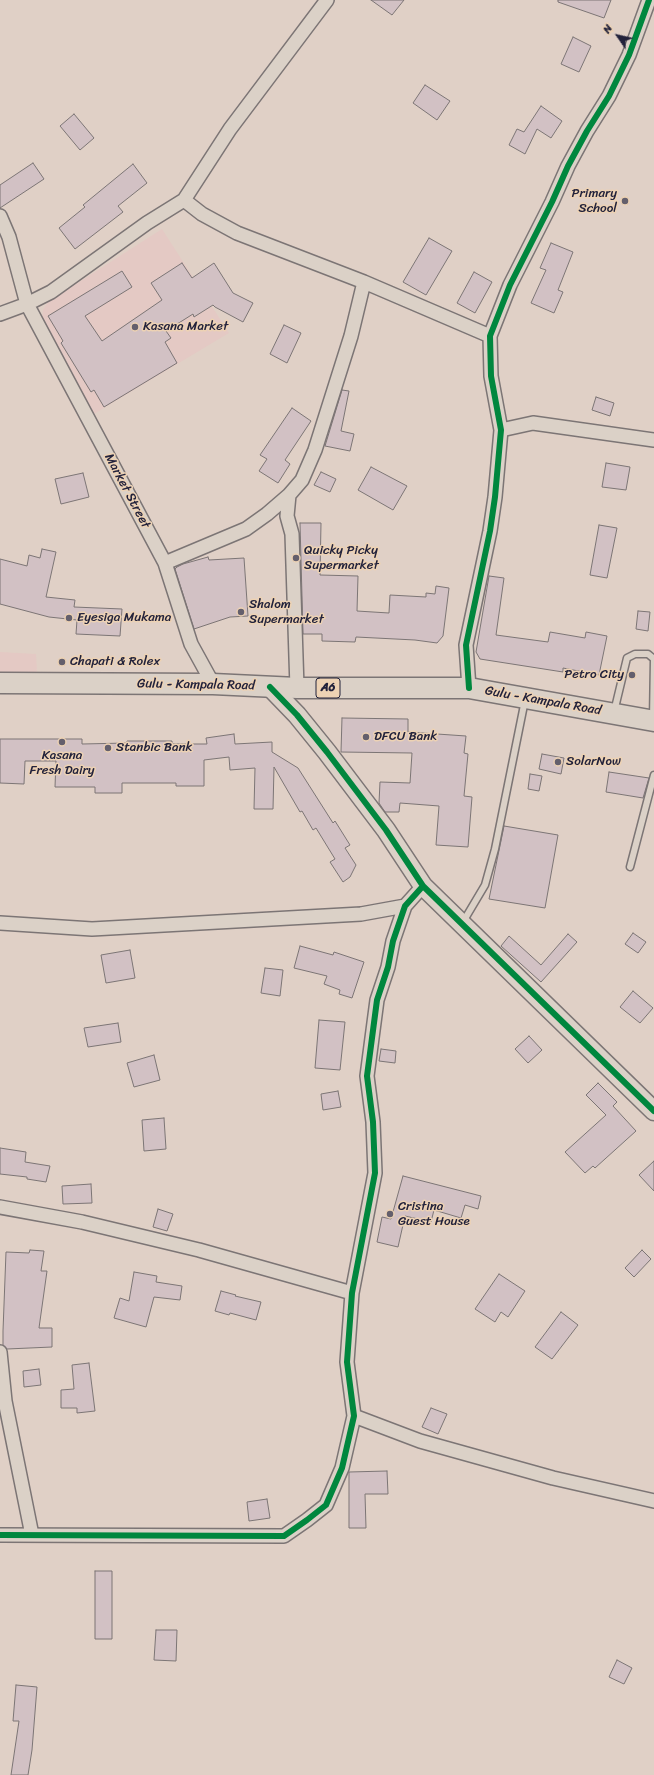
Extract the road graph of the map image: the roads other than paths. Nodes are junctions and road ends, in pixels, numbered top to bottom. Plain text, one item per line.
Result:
1 (327, 0) edge
2 (651, 2) edge
3 (184, 200) junction
4 (0, 216) edge
5 (364, 282) junction
6 (27, 304) junction
7 (0, 314) edge
8 (490, 336) junction
9 (501, 430) junction
10 (654, 440) edge
11 (289, 496) junction
12 (165, 564) junction
13 (0, 683) edge
14 (212, 684) junction
15 (270, 687) junction
16 (297, 688) junction
17 (469, 688) junction
18 (525, 698) junction
19 (613, 714) junction
20 (654, 721) edge
21 (654, 775) edge
22 (630, 867) dead end
23 (423, 886) junction
24 (405, 906) junction
25 (0, 923) edge
26 (462, 924) junction
27 (654, 1112) edge
28 (0, 1207) edge
29 (352, 1293) junction
30 (0, 1352) edge
31 (354, 1416) junction
32 (654, 1501) edge
33 (0, 1535) edge
34 (32, 1535) junction

1 - 3 street
2 - 8 street
3 - 5 street
3 - 6 street
4 - 6 street, Market Street
5 - 8 street
5 - 11 street
6 - 7 street
6 - 12 street, Market Street
8 - 9 street
9 - 10 street
9 - 17 street
11 - 12 street
11 - 16 street
12 - 14 street, Market Street
13 - 14 main road, Gulu - Kampala Road / A6
14 - 15 main road, Gulu - Kampala Road / A6
15 - 16 main road, Gulu - Kampala Road / A6
15 - 23 street
16 - 17 main road, Gulu - Kampala Road / A6
17 - 18 main road, Gulu - Kampala Road / A6
18 - 19 main road, Gulu - Kampala Road / A6
18 - 26 lane
19 - 20 main road, Gulu - Kampala Road / A6
19 - 20 lane
21 - 22 lane
23 - 24 street
23 - 26 street
24 - 25 street
24 - 29 street
26 - 27 street
28 - 29 street
29 - 31 street
30 - 34 street
31 - 32 street
31 - 34 street
33 - 34 street

